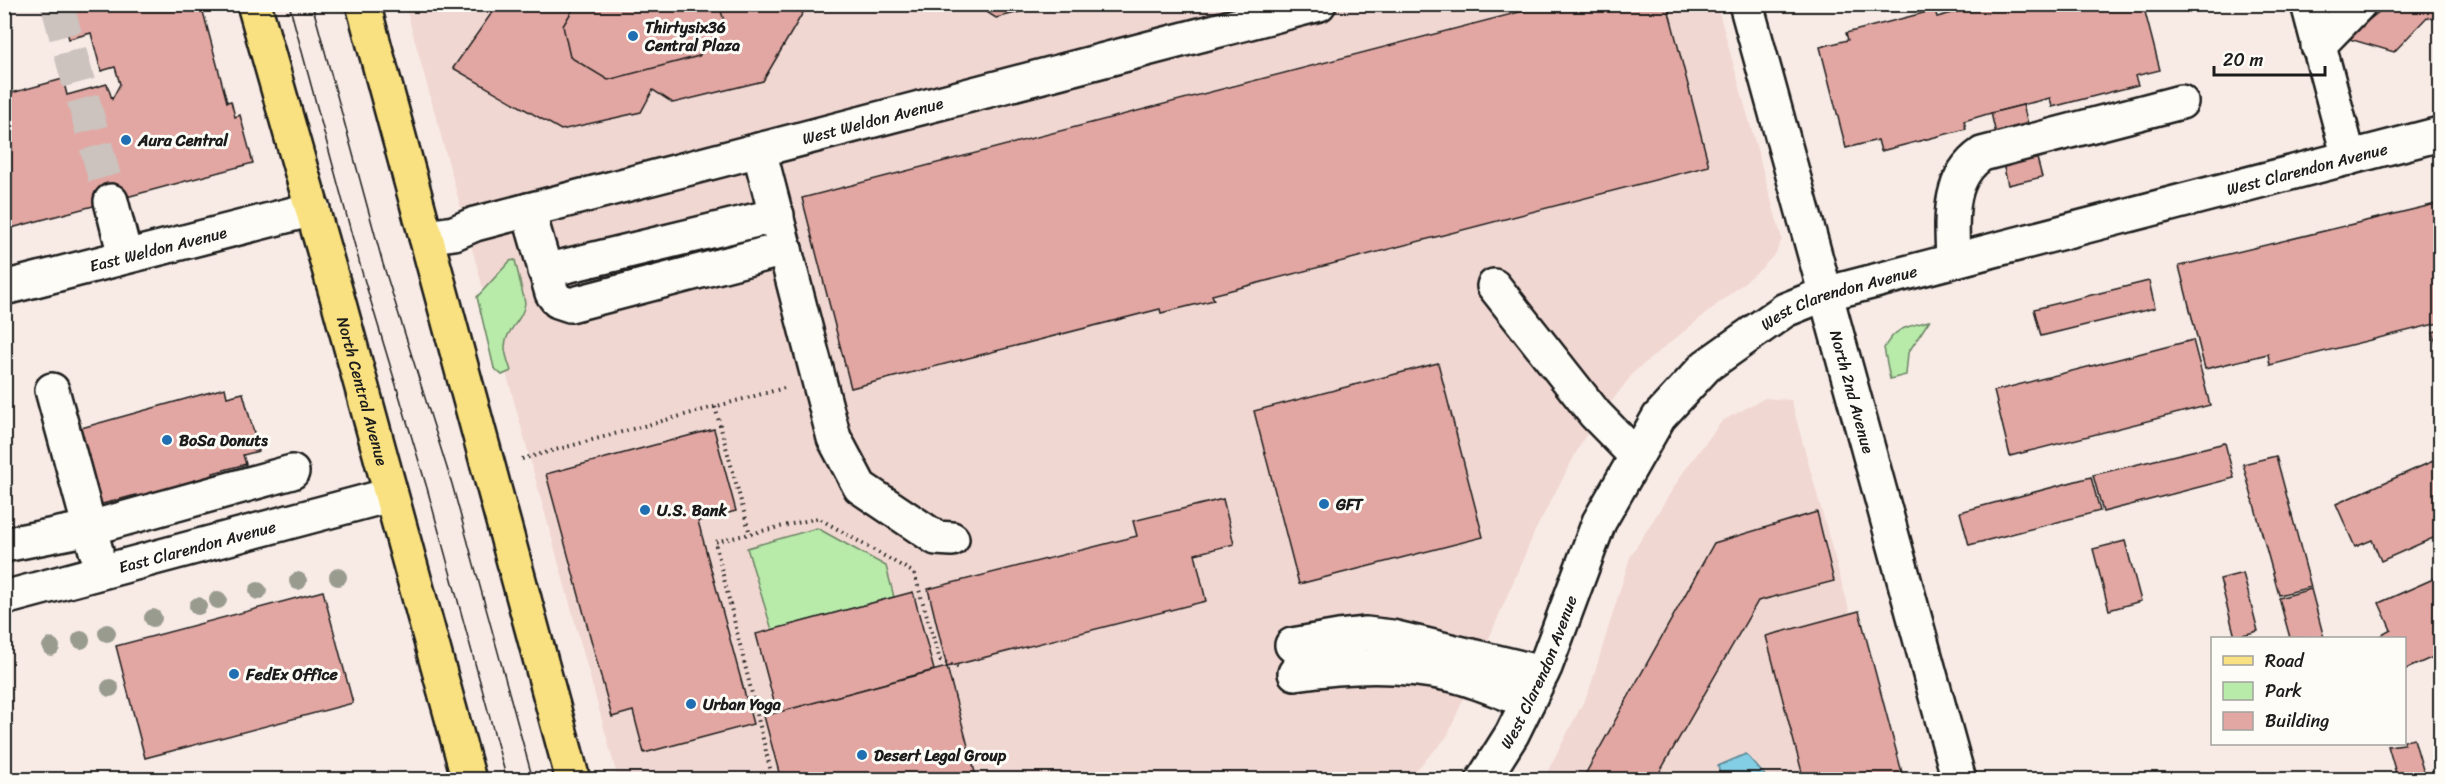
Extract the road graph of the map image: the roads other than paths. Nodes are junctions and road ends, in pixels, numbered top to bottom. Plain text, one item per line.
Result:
1 (254, 4) edge
2 (363, 4) edge
3 (1319, 4) edge
4 (1746, 4) edge
5 (2359, 4) edge
6 (2313, 22) edge
7 (2181, 102) dead end
8 (2440, 134) edge
9 (759, 150) junction
10 (2349, 158) junction
11 (111, 201) tunnel mouth
12 (313, 209) junction
13 (528, 210) junction
14 (781, 232) junction
15 (426, 237) junction
16 (125, 256) junction
17 (1953, 261) junction
18 (1494, 286) dead end
19 (4, 288) edge
20 (1825, 294) junction
21 (52, 390) dead end
22 (1636, 456) junction
23 (292, 472) dead end
24 (390, 495) junction
25 (90, 528) junction
26 (952, 539) dead end
27 (4, 545) edge
28 (102, 572) junction
29 (4, 598) edge
30 (1294, 659) dead end
31 (1535, 687) junction
32 (469, 780) edge
33 (573, 780) edge
34 (1483, 780) edge
35 (1959, 780) edge

1 - 12 main road, North Central Avenue
2 - 15 main road
3 - 9 street, West Weldon Avenue
4 - 20 street, North 2nd Avenue
5 - 6 street
6 - 10 street
7 - 17 street
8 - 10 street, West Clarendon Avenue
9 - 13 street, West Weldon Avenue
9 - 14 street
10 - 17 street, West Clarendon Avenue
11 - 16 street
12 - 16 street, East Weldon Avenue
12 - 24 main road, North Central Avenue
13 - 14 street
13 - 15 street, West Weldon Avenue
14 - 26 street
15 - 33 main road
16 - 19 street, East Weldon Avenue
17 - 20 street, West Clarendon Avenue
18 - 22 street
20 - 22 street, West Clarendon Avenue
20 - 35 street, North 2nd Avenue
21 - 25 street
22 - 31 street, West Clarendon Avenue
23 - 25 street
24 - 28 street, East Clarendon Avenue
24 - 32 main road, North Central Avenue
25 - 27 street
25 - 28 street
28 - 29 street, East Clarendon Avenue
30 - 31 street
31 - 34 street, West Clarendon Avenue

